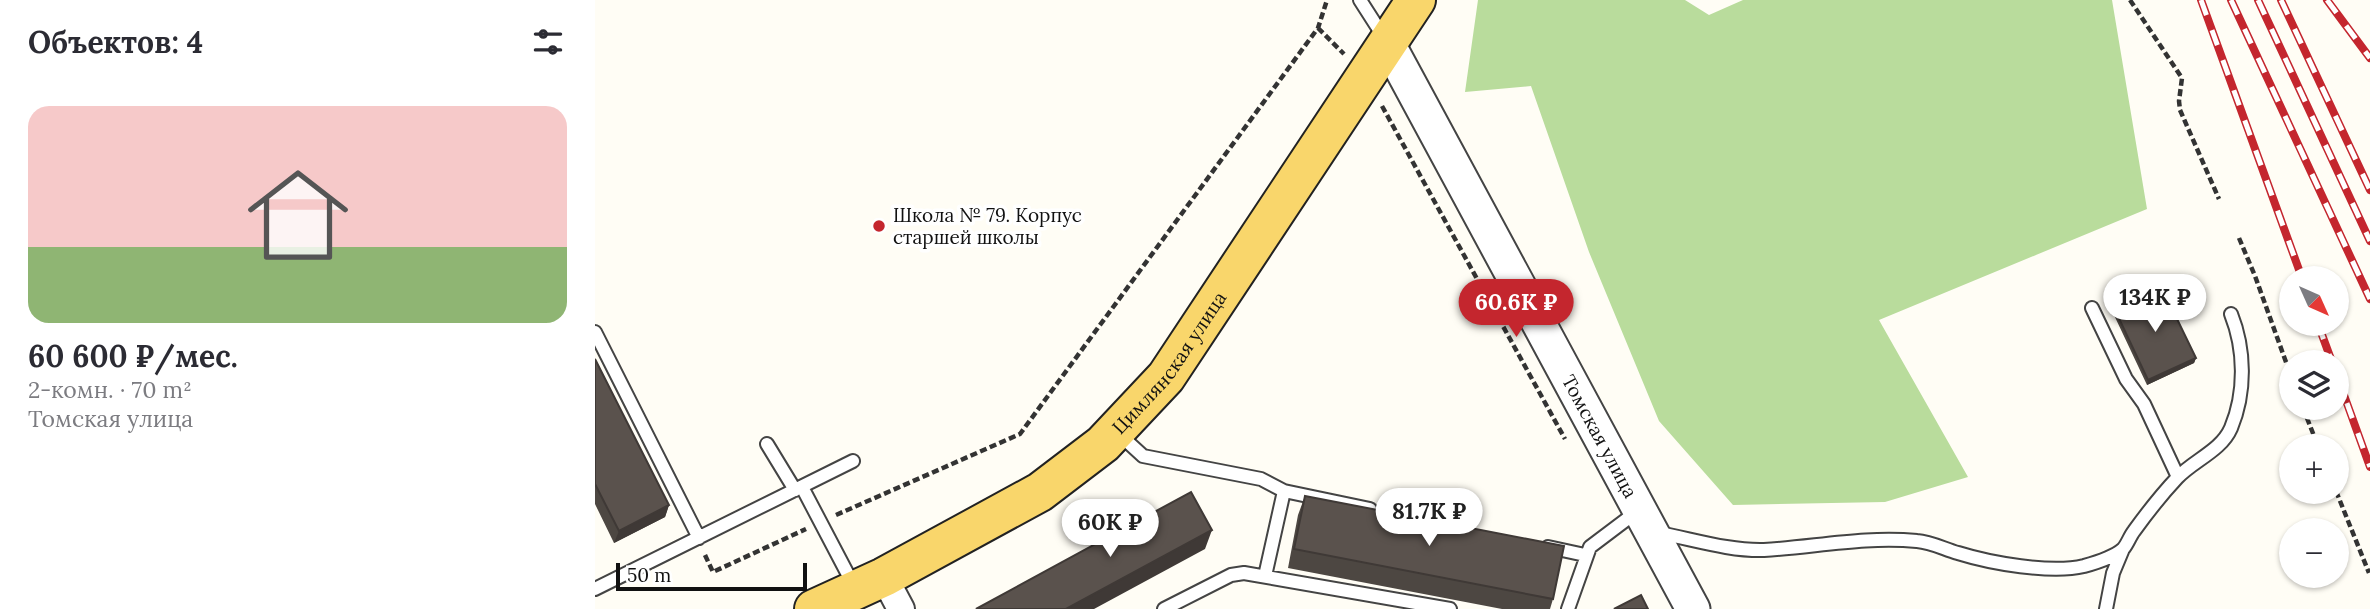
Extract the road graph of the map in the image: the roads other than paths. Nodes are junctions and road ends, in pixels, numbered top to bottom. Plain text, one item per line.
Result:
1 (1360, 0) edge
2 (1416, 0) edge
3 (1387, 42) junction
4 (2092, 308) dead end
5 (2231, 314) dead end
6 (595, 332) edge
7 (1115, 431) junction
8 (767, 444) dead end
9 (853, 461) dead end
10 (2178, 477) junction
11 (798, 488) junction
12 (1284, 491) junction
13 (1388, 513) edge
14 (1646, 521) junction
15 (699, 538) junction
16 (1533, 544) edge
17 (2123, 549) junction
18 (1585, 555) junction
19 (1265, 576) junction
20 (595, 589) edge
21 (880, 592) edge
22 (814, 609) edge
23 (1164, 609) edge
24 (1450, 609) edge
25 (1568, 609) edge
26 (1693, 609) edge
27 (2106, 609) edge

1 - 3 lane
2 - 3 main road, Цимлянская улица
3 - 7 main road, Цимлянская улица
3 - 14 street, Томская улица
4 - 10 lane
5 - 10 lane
6 - 15 lane
7 - 12 lane
7 - 21 main road, Цимлянская улица
8 - 11 lane
9 - 11 lane
10 - 17 lane
11 - 15 lane
11 - 21 lane
12 - 13 lane
12 - 19 lane
14 - 17 lane
14 - 18 lane
14 - 26 street, Томская улица
15 - 20 lane
16 - 18 lane
17 - 27 lane
18 - 25 lane
19 - 23 lane
19 - 24 lane
21 - 22 main road, Цимлянская улица

